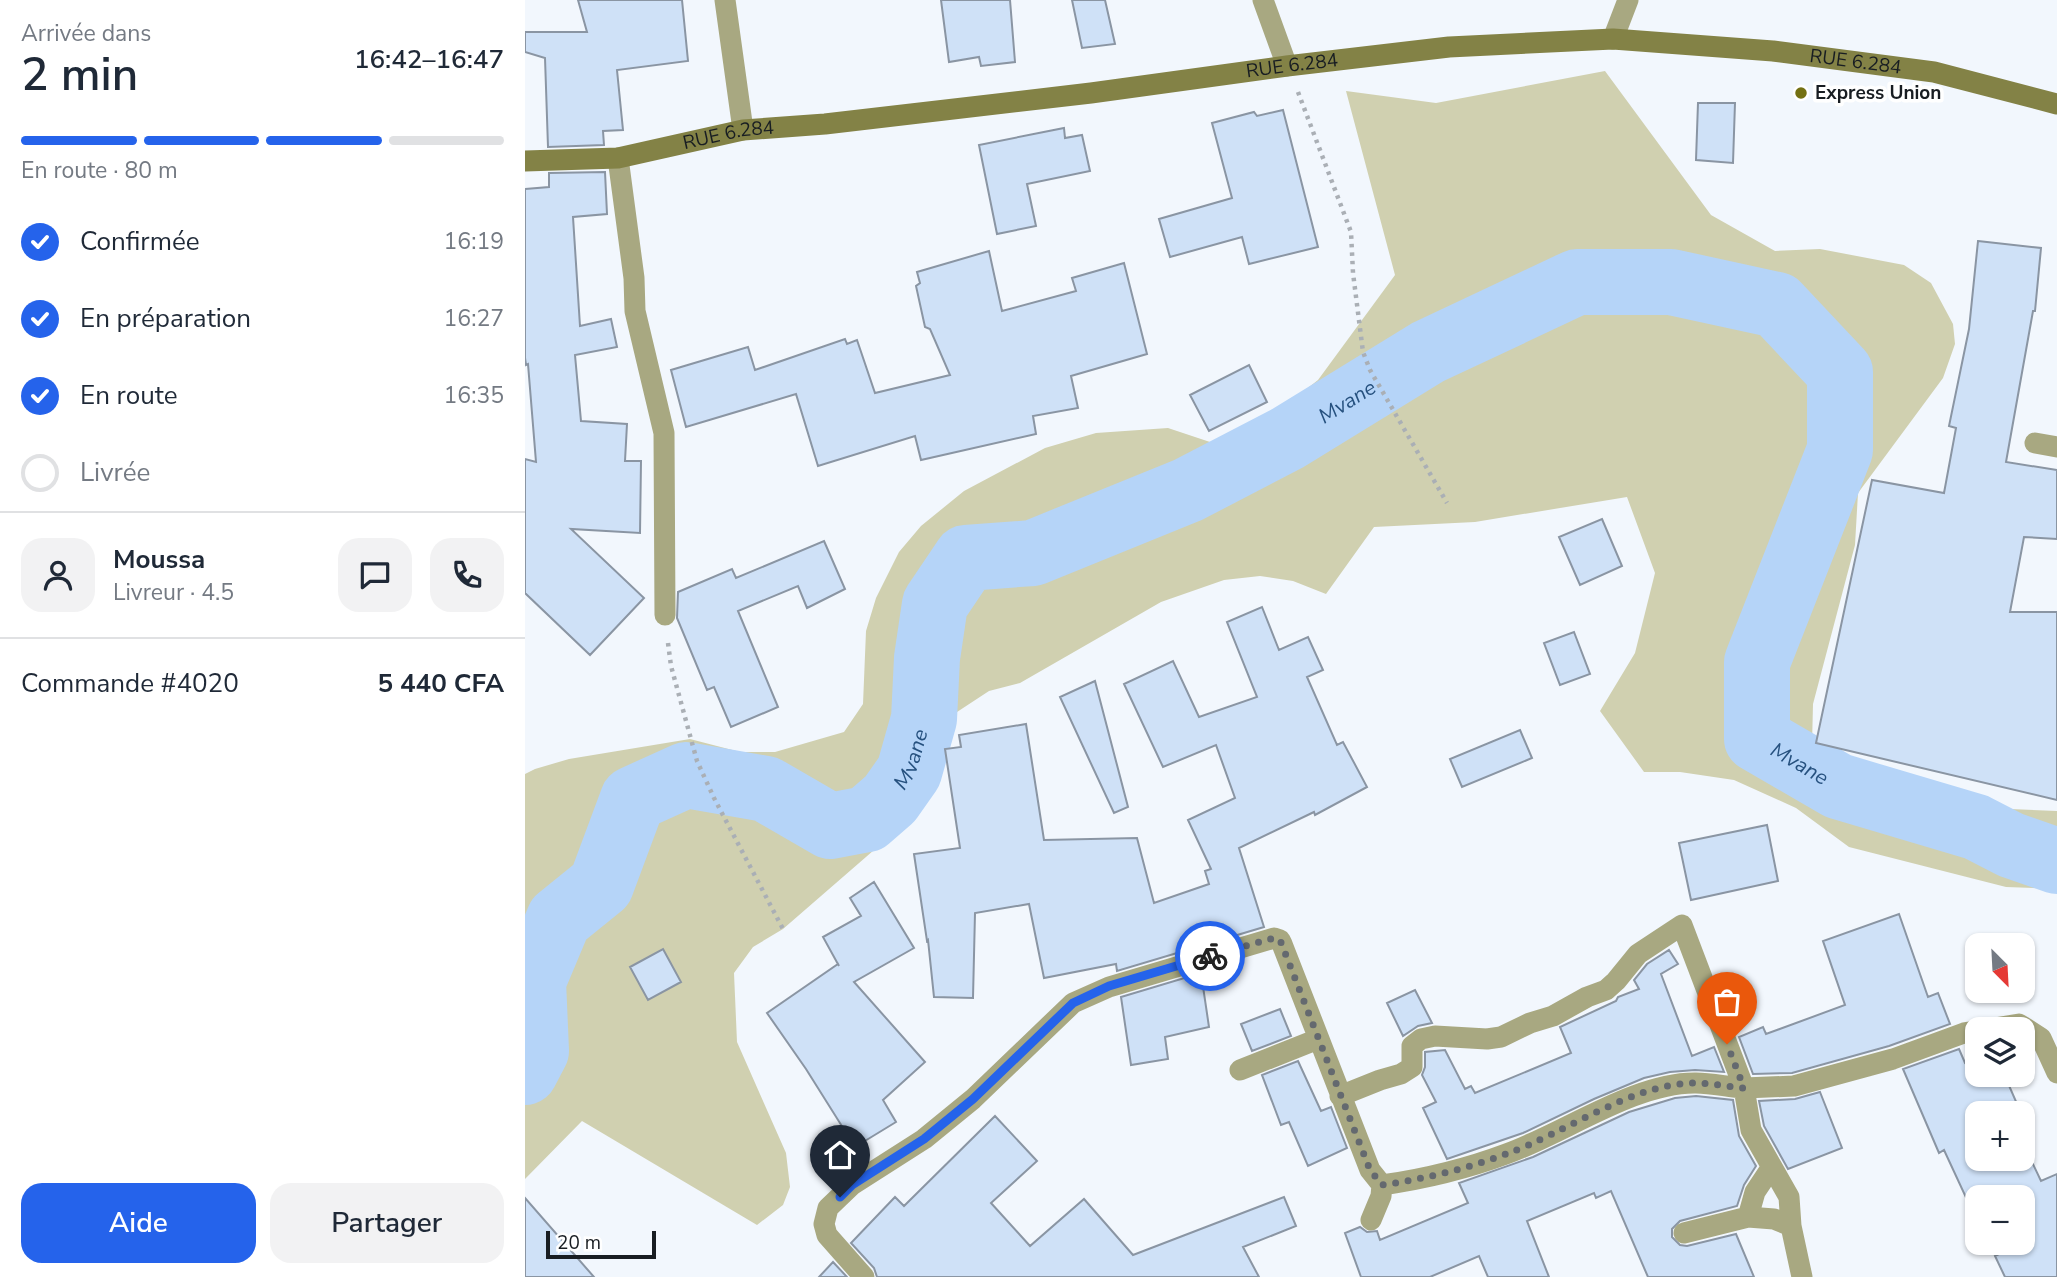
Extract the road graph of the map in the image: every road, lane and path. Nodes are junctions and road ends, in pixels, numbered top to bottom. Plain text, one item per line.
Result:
1 (725, 0) edge
2 (1263, 0) edge
3 (1628, 0) edge
4 (1613, 39) junction
5 (1287, 65) junction
6 (2057, 104) edge
7 (743, 130) junction
8 (618, 158) junction
9 (525, 160) edge
10 (2035, 443) dead end
11 (2057, 447) edge
12 (1447, 503) dead end
13 (665, 615) joint
14 (783, 929) dead end
15 (1965, 1033) edge
16 (2035, 1034) edge
17 (1318, 1039) junction
18 (1240, 1070) dead end
19 (2057, 1073) edge
20 (1744, 1088) junction
21 (1340, 1096) junction
22 (1771, 1168) junction
23 (1382, 1185) junction
24 (1748, 1217) junction
25 (1371, 1220) dead end
26 (1791, 1226) junction
27 (1684, 1233) dead end
28 (1797, 1274) edge
29 (864, 1277) edge

1 - 7 street
2 - 5 street
3 - 4 street
4 - 5 street, RUE 6.284
4 - 6 street, RUE 6.284
5 - 7 street, RUE 6.284
5 - 12 path
7 - 8 street, RUE 6.284
8 - 9 street, RUE 6.284
8 - 13 street
10 - 11 street
13 - 14 path
15 - 20 street
16 - 19 street
17 - 18 street
17 - 21 street
17 - 29 street
20 - 21 street
20 - 22 street
20 - 23 street
21 - 23 street
22 - 24 street
22 - 26 street
23 - 25 street
24 - 26 street
24 - 27 street
26 - 28 street

